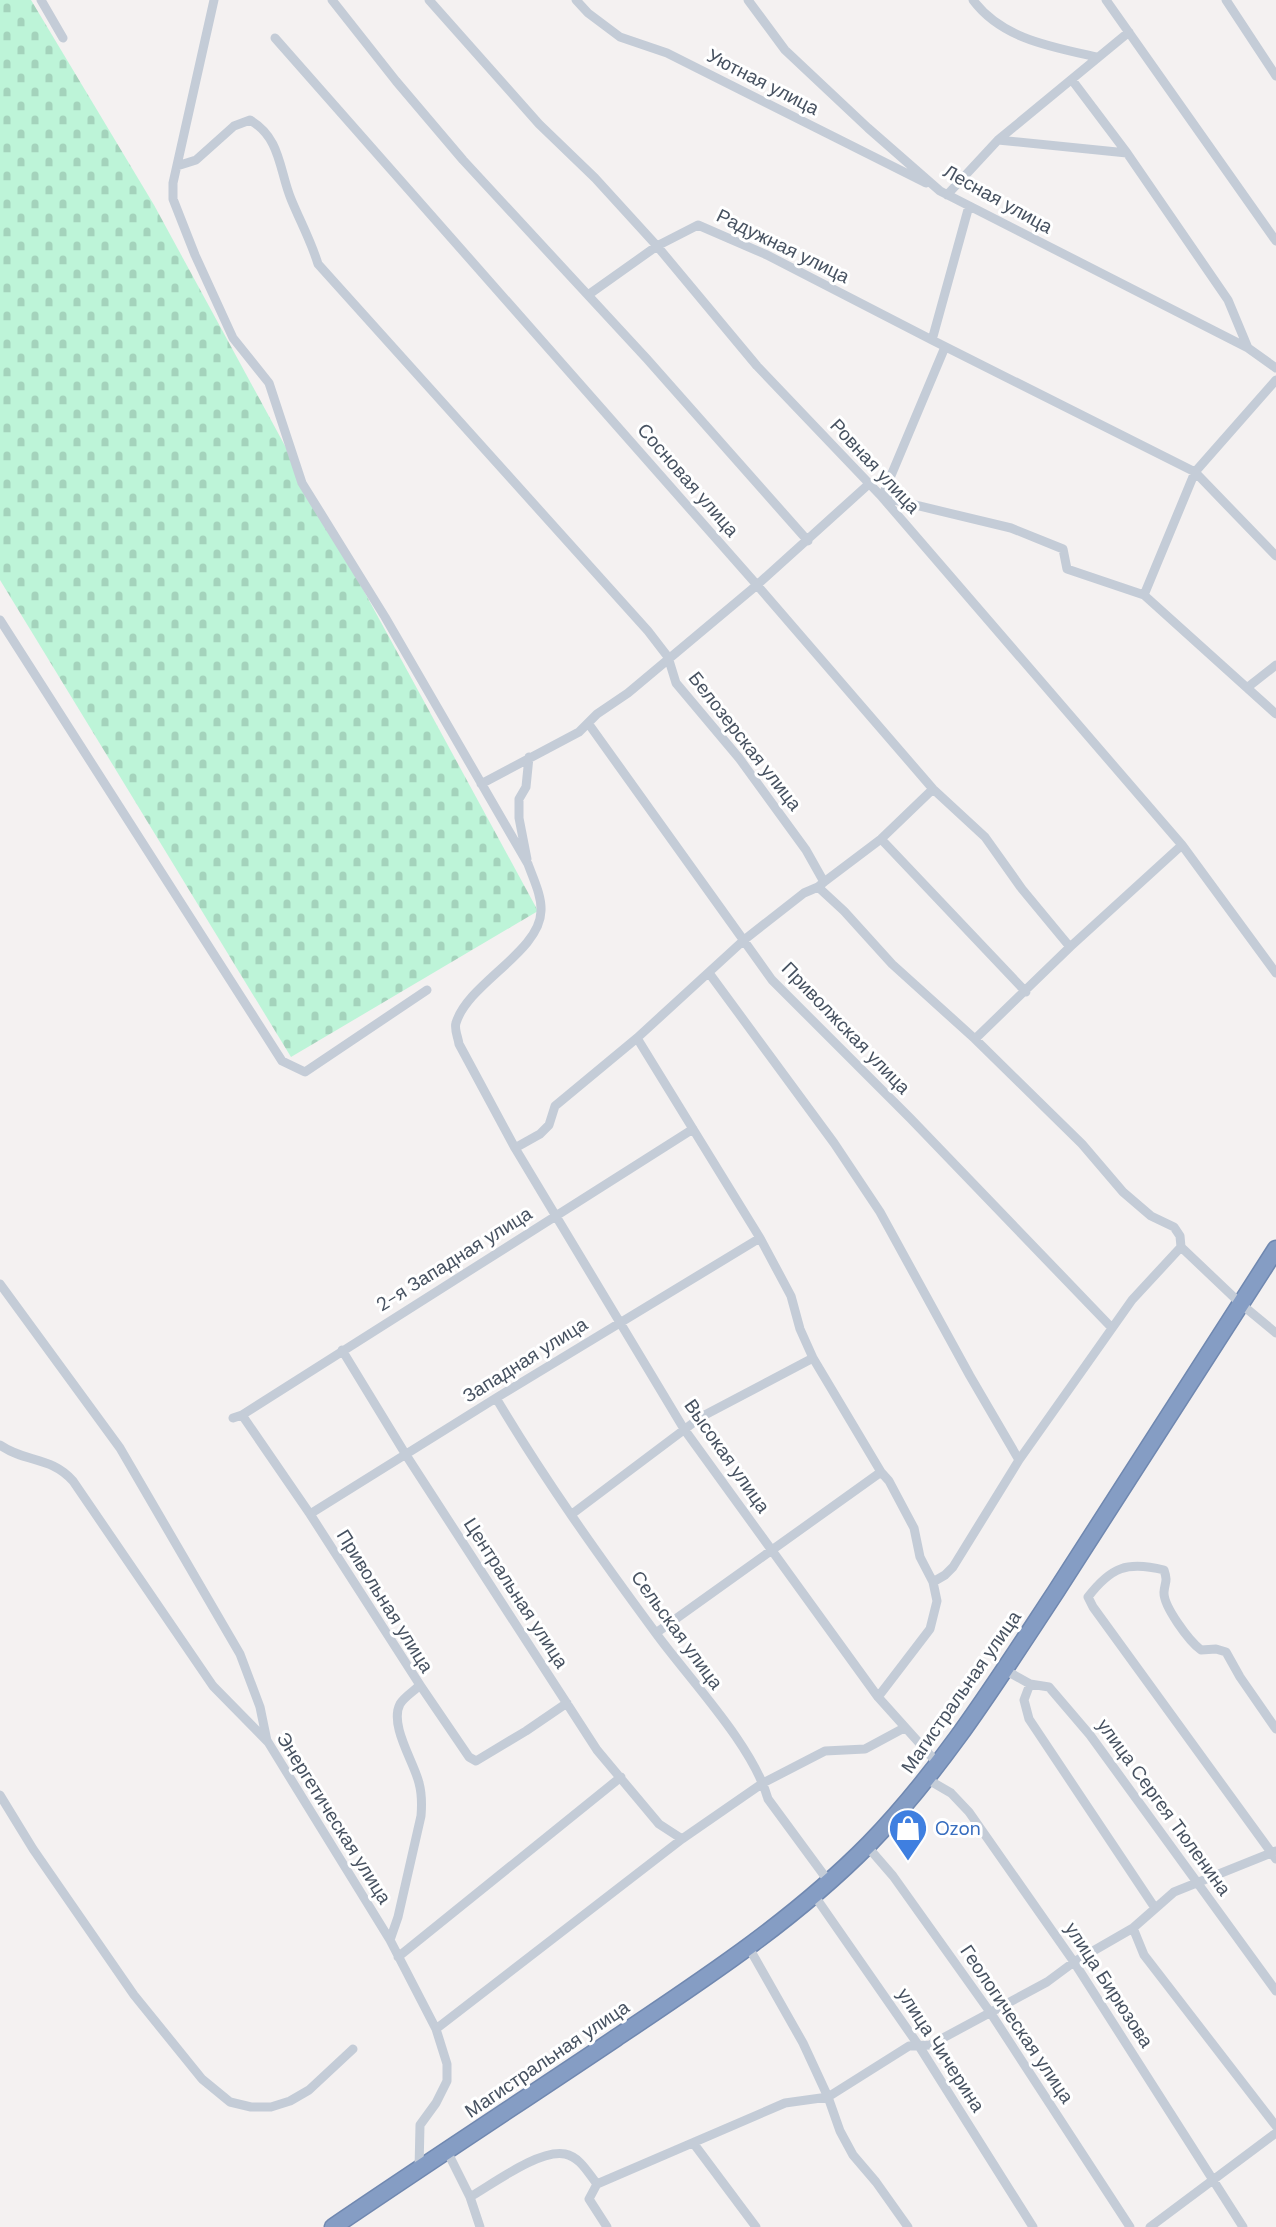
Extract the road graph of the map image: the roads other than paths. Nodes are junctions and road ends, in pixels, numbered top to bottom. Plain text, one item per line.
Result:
1 (41, 0) edge
2 (214, 0) edge
3 (332, 0) edge
4 (429, 0) edge
5 (576, 0) edge
6 (748, 0) edge
7 (973, 0) edge
8 (1106, 0) edge
9 (1226, 0) edge
10 (1129, 32) junction
11 (63, 37) dead end
12 (275, 38) dead end
13 (1097, 57) junction
14 (1276, 76) edge
15 (1072, 80) junction
16 (998, 140) junction
17 (1127, 153) junction
18 (177, 166) junction
19 (943, 193) junction
20 (969, 206) junction
21 (1276, 241) edge
22 (657, 246) junction
23 (587, 295) junction
24 (932, 340) junction
25 (945, 347) junction
26 (1248, 348) junction
27 (1276, 369) edge
28 (1276, 380) edge
29 (1195, 472) junction
30 (870, 484) junction
31 (883, 497) junction
32 (808, 541) junction
33 (1276, 556) edge
34 (757, 585) junction
35 (1144, 595) junction
36 (0, 620) edge
37 (668, 657) junction
38 (1276, 665) edge
39 (1248, 687) junction
40 (1276, 714) edge
41 (588, 723) junction
42 (528, 757) junction
43 (481, 784) junction
44 (933, 789) junction
45 (881, 839) junction
46 (1182, 845) junction
47 (528, 864) junction
48 (821, 885) junction
49 (744, 940) junction
50 (1070, 947) junction
51 (709, 973) junction
52 (1276, 973) edge
53 (427, 990) dead end
54 (1026, 992) junction
55 (637, 1038) junction
56 (975, 1039) junction
57 (692, 1129) junction
58 (515, 1148) junction
59 (555, 1216) junction
60 (760, 1238) junction
61 (1181, 1247) junction
62 (1276, 1249) edge
63 (0, 1284) edge
64 (1241, 1304) junction
65 (619, 1323) junction
66 (1112, 1328) junction
67 (1276, 1333) edge
68 (342, 1350) junction
69 (813, 1358) junction
70 (495, 1398) junction
71 (238, 1417) joint
72 (684, 1429) junction
73 (0, 1445) edge
74 (406, 1455) junction
75 (1019, 1460) junction
76 (881, 1472) junction
77 (310, 1514) junction
78 (572, 1514) junction
79 (771, 1548) junction
80 (933, 1581) junction
81 (656, 1633) junction
82 (1005, 1670) junction
83 (1030, 1684) junction
84 (420, 1685) junction
85 (878, 1697) junction
86 (566, 1703) junction
87 (904, 1728) junction
88 (1276, 1729) edge
89 (268, 1742) junction
90 (939, 1765) junction
91 (621, 1777) junction
92 (927, 1779) junction
93 (764, 1783) junction
94 (2, 1799) edge
95 (682, 1839) junction
96 (867, 1846) junction
97 (1275, 1854) edge
98 (830, 1882) junction
99 (1198, 1882) junction
100 (814, 1895) junction
101 (1155, 1908) junction
102 (1133, 1928) junction
103 (390, 1941) junction
104 (748, 1946) junction
105 (398, 1957) junction
106 (1074, 1962) junction
107 (1276, 1991) edge
108 (990, 2012) junction
109 (436, 2029) junction
110 (919, 2046) junction
111 (353, 2049) dead end
112 (828, 2096) junction
113 (1276, 2126) edge
114 (1276, 2133) edge
115 (694, 2144) junction
116 (447, 2151) junction
117 (419, 2169) junction
118 (1213, 2180) junction
119 (597, 2184) junction
120 (471, 2197) junction
121 (333, 2227) edge
122 (480, 2227) edge
123 (607, 2227) edge
124 (756, 2227) edge
125 (908, 2227) edge
126 (1033, 2227) edge
127 (1129, 2227) edge
128 (1150, 2227) edge
129 (1243, 2227) edge

1 - 11 street
2 - 18 street
3 - 23 street
4 - 22 street, Ровная улица
5 - 19 street, Уютная улица
6 - 19 street, Лесная улица
7 - 13 street
8 - 10 street
9 - 14 street
10 - 13 street
10 - 21 street
12 - 34 street, Сосновая улица
13 - 15 street
15 - 16 street
15 - 17 street
16 - 17 street
16 - 19 street
17 - 26 street
18 - 37 street, Белозерская улица
18 - 43 street
19 - 20 street, Лесная улица
20 - 24 street
20 - 26 street, Лесная улица
22 - 23 street, Радужная улица
22 - 24 street, Радужная улица
22 - 30 street, Ровная улица
23 - 32 street
24 - 25 street
25 - 29 street
25 - 31 street
26 - 27 street, Лесная улица
28 - 29 street
29 - 33 street
29 - 35 street
30 - 31 street, Ровная улица
30 - 32 street
31 - 35 street
31 - 46 street, Ровная улица
32 - 34 street
34 - 37 street
34 - 44 street, Сосновая улица
35 - 39 street
36 - 53 street
37 - 41 street
37 - 48 street, Белозерская улица
38 - 39 street
39 - 40 street
41 - 42 street
41 - 49 street, Приволжская улица
42 - 43 street
42 - 47 street
43 - 47 street
44 - 45 street
44 - 50 street, Сосновая улица
45 - 48 street
45 - 54 street
46 - 50 street
46 - 52 street, Ровная улица
47 - 58 street, Высокая улица
48 - 49 street
48 - 56 street, Белозерская улица
49 - 51 street
49 - 66 street, Приволжская улица
50 - 54 street
51 - 55 street
51 - 75 street
54 - 56 street
55 - 57 street
55 - 58 street
56 - 61 street, Белозерская улица
57 - 59 street, 2-я Западная улица
57 - 60 street
58 - 59 street, Высокая улица
59 - 65 street, Высокая улица
59 - 68 street, 2-я Западная улица
60 - 65 street, Западная улица
60 - 69 street
61 - 64 street, Белозерская улица
61 - 66 street
62 - 64 highway, Магистральная улица
63 - 89 street
64 - 67 street, Белозерская улица
64 - 82 highway, Магистральная улица
65 - 70 street, Западная улица
65 - 72 street, Высокая улица
66 - 75 street
68 - 71 street, 2-я Западная улица
68 - 74 street, Центральная улица
69 - 72 street
69 - 76 street
70 - 74 street, Западная улица
70 - 78 street, Сельская улица
71 - 77 street, Привольная улица
72 - 78 street
72 - 79 street, Высокая улица
73 - 89 street, Энергетическая улица
74 - 77 street, Западная улица
74 - 86 street, Центральная улица
75 - 80 street
76 - 79 street
76 - 80 street
77 - 84 street, Привольная улица
78 - 81 street, Сельская улица
79 - 81 street
79 - 85 street, Высокая улица
80 - 85 street
81 - 93 street, Сельская улица
82 - 83 street, улица Сергея Тюленина
82 - 90 highway, Магистральная улица
83 - 99 street, улица Сергея Тюленина
83 - 101 street
84 - 86 street
84 - 103 street, Привольная улица
85 - 87 street, Высокая улица
86 - 91 street, Центральная улица
87 - 90 street, Высокая улица
87 - 93 street
88 - 97 street
89 - 103 street, Энергетическая улица
90 - 92 highway, Магистральная улица
91 - 95 street, Центральная улица
91 - 105 street
92 - 96 highway, Магистральная улица
92 - 106 street, улица Бирюзова
93 - 95 street
93 - 98 street, Сельская улица
94 - 111 street
95 - 109 street
96 - 98 highway, Магистральная улица
96 - 108 street, Геологическая улица
97 - 99 street
98 - 100 highway, Магистральная улица
99 - 101 street
99 - 107 street, улица Сергея Тюленина
100 - 104 highway, Магистральная улица
100 - 110 street, улица Чичерина
101 - 102 street
102 - 106 street
102 - 113 street
103 - 105 street, Энергетическая улица
104 - 112 street
104 - 116 highway, Магистральная улица
105 - 109 street, Энергетическая улица
106 - 108 street
106 - 118 street, улица Бирюзова
108 - 110 street
108 - 127 street, Геологическая улица
109 - 117 street, Энергетическая улица
110 - 112 street
110 - 126 street, улица Чичерина
112 - 115 street
112 - 125 street
114 - 118 street
115 - 119 street
115 - 124 street
116 - 117 highway, Магистральная улица
116 - 120 street
117 - 121 highway, Магистральная улица
118 - 128 street
118 - 129 street, улица Бирюзова
119 - 120 street
119 - 123 street
120 - 122 street

